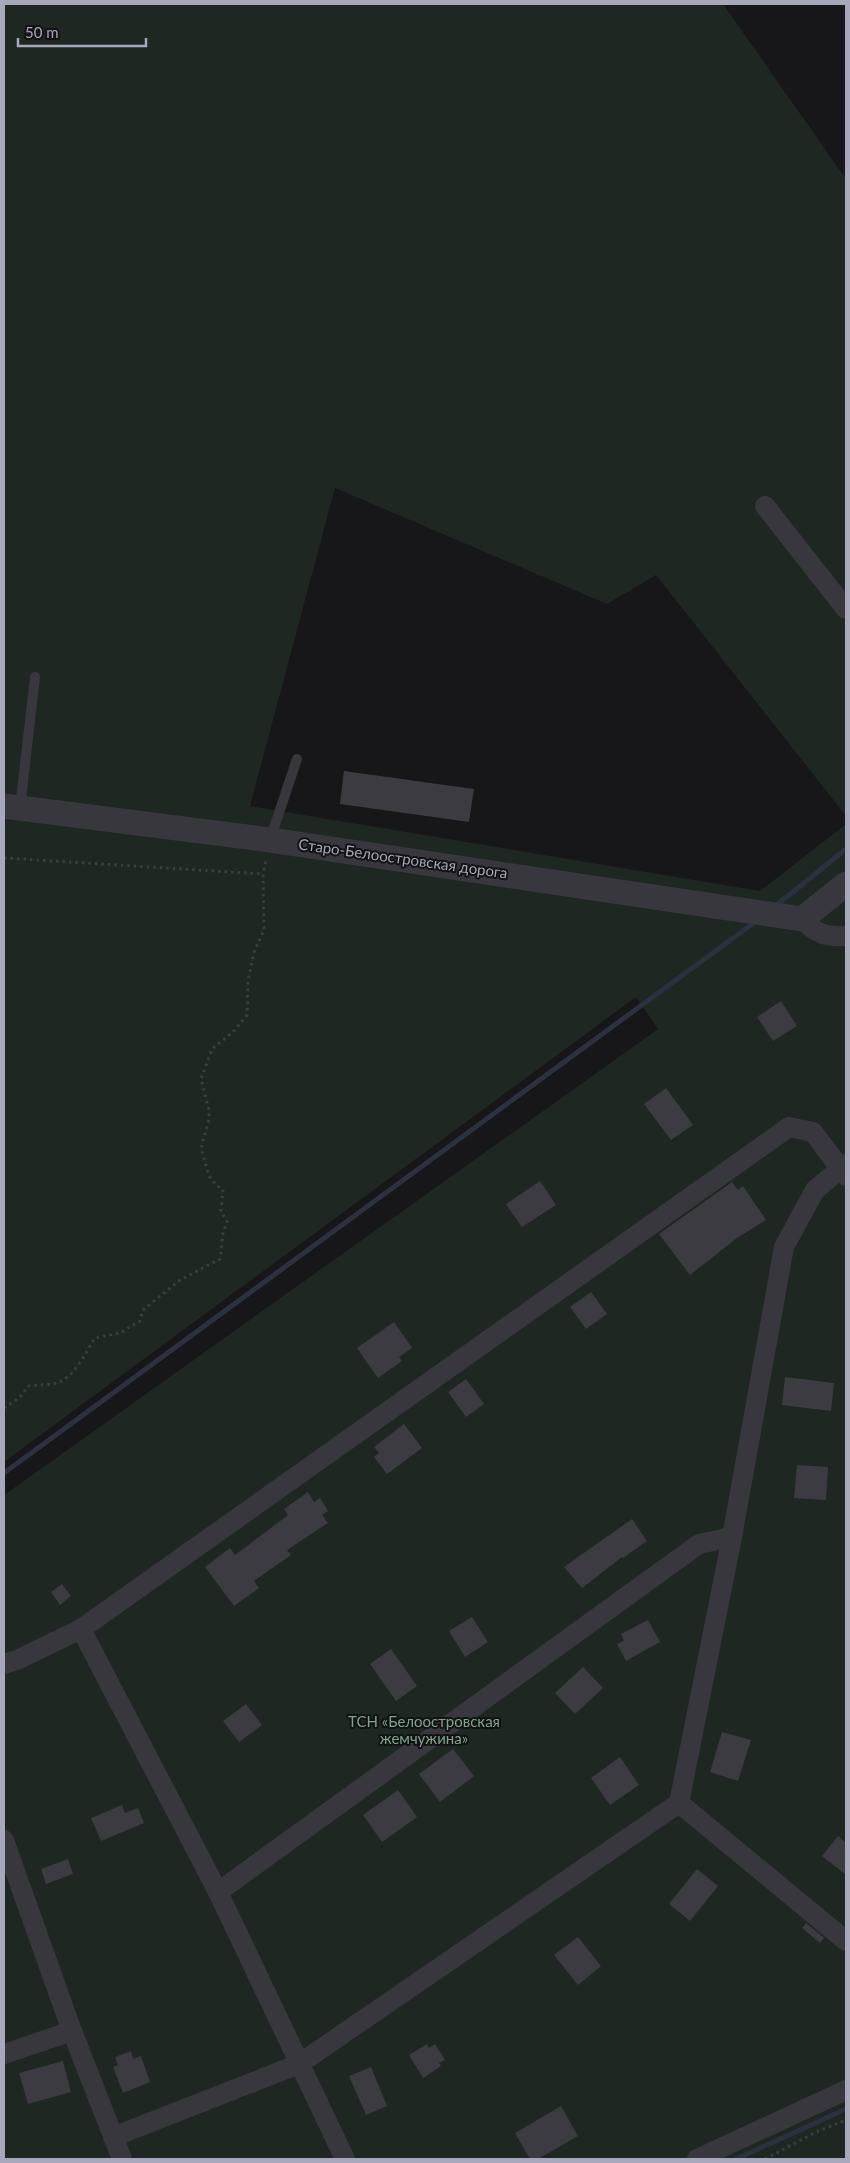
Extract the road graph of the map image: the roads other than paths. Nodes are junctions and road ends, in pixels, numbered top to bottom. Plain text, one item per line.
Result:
1 (765, 506) dead end
2 (840, 587) edge
3 (846, 609) edge
4 (35, 677) dead end
5 (297, 759) dead end
6 (12, 807) edge
7 (270, 840) junction
8 (846, 884) edge
9 (802, 920) junction
10 (846, 936) edge
11 (844, 1170) edge
12 (732, 1537) junction
13 (81, 1629) junction
14 (4, 1664) edge
15 (679, 1803) junction
16 (5, 1851) edge
17 (218, 1892) junction
18 (846, 1941) edge
19 (72, 2031) junction
20 (4, 2054) edge
21 (300, 2064) junction
22 (846, 2090) edge
23 (113, 2137) junction
24 (122, 2159) edge
25 (346, 2159) edge
26 (696, 2159) edge

1 - 2 street
2 - 3 street
4 - 6 lane
5 - 7 lane
6 - 7 street, Старо-Белоостровская дорога
7 - 9 street, Старо-Белоостровская дорога
8 - 9 street
9 - 10 street
11 - 12 street
11 - 13 street
12 - 15 street
12 - 17 street
13 - 14 street
13 - 17 street
15 - 18 street
15 - 21 street
16 - 19 street
17 - 21 street
19 - 20 street
19 - 23 street
21 - 23 street
21 - 25 street
22 - 26 street
23 - 24 street

